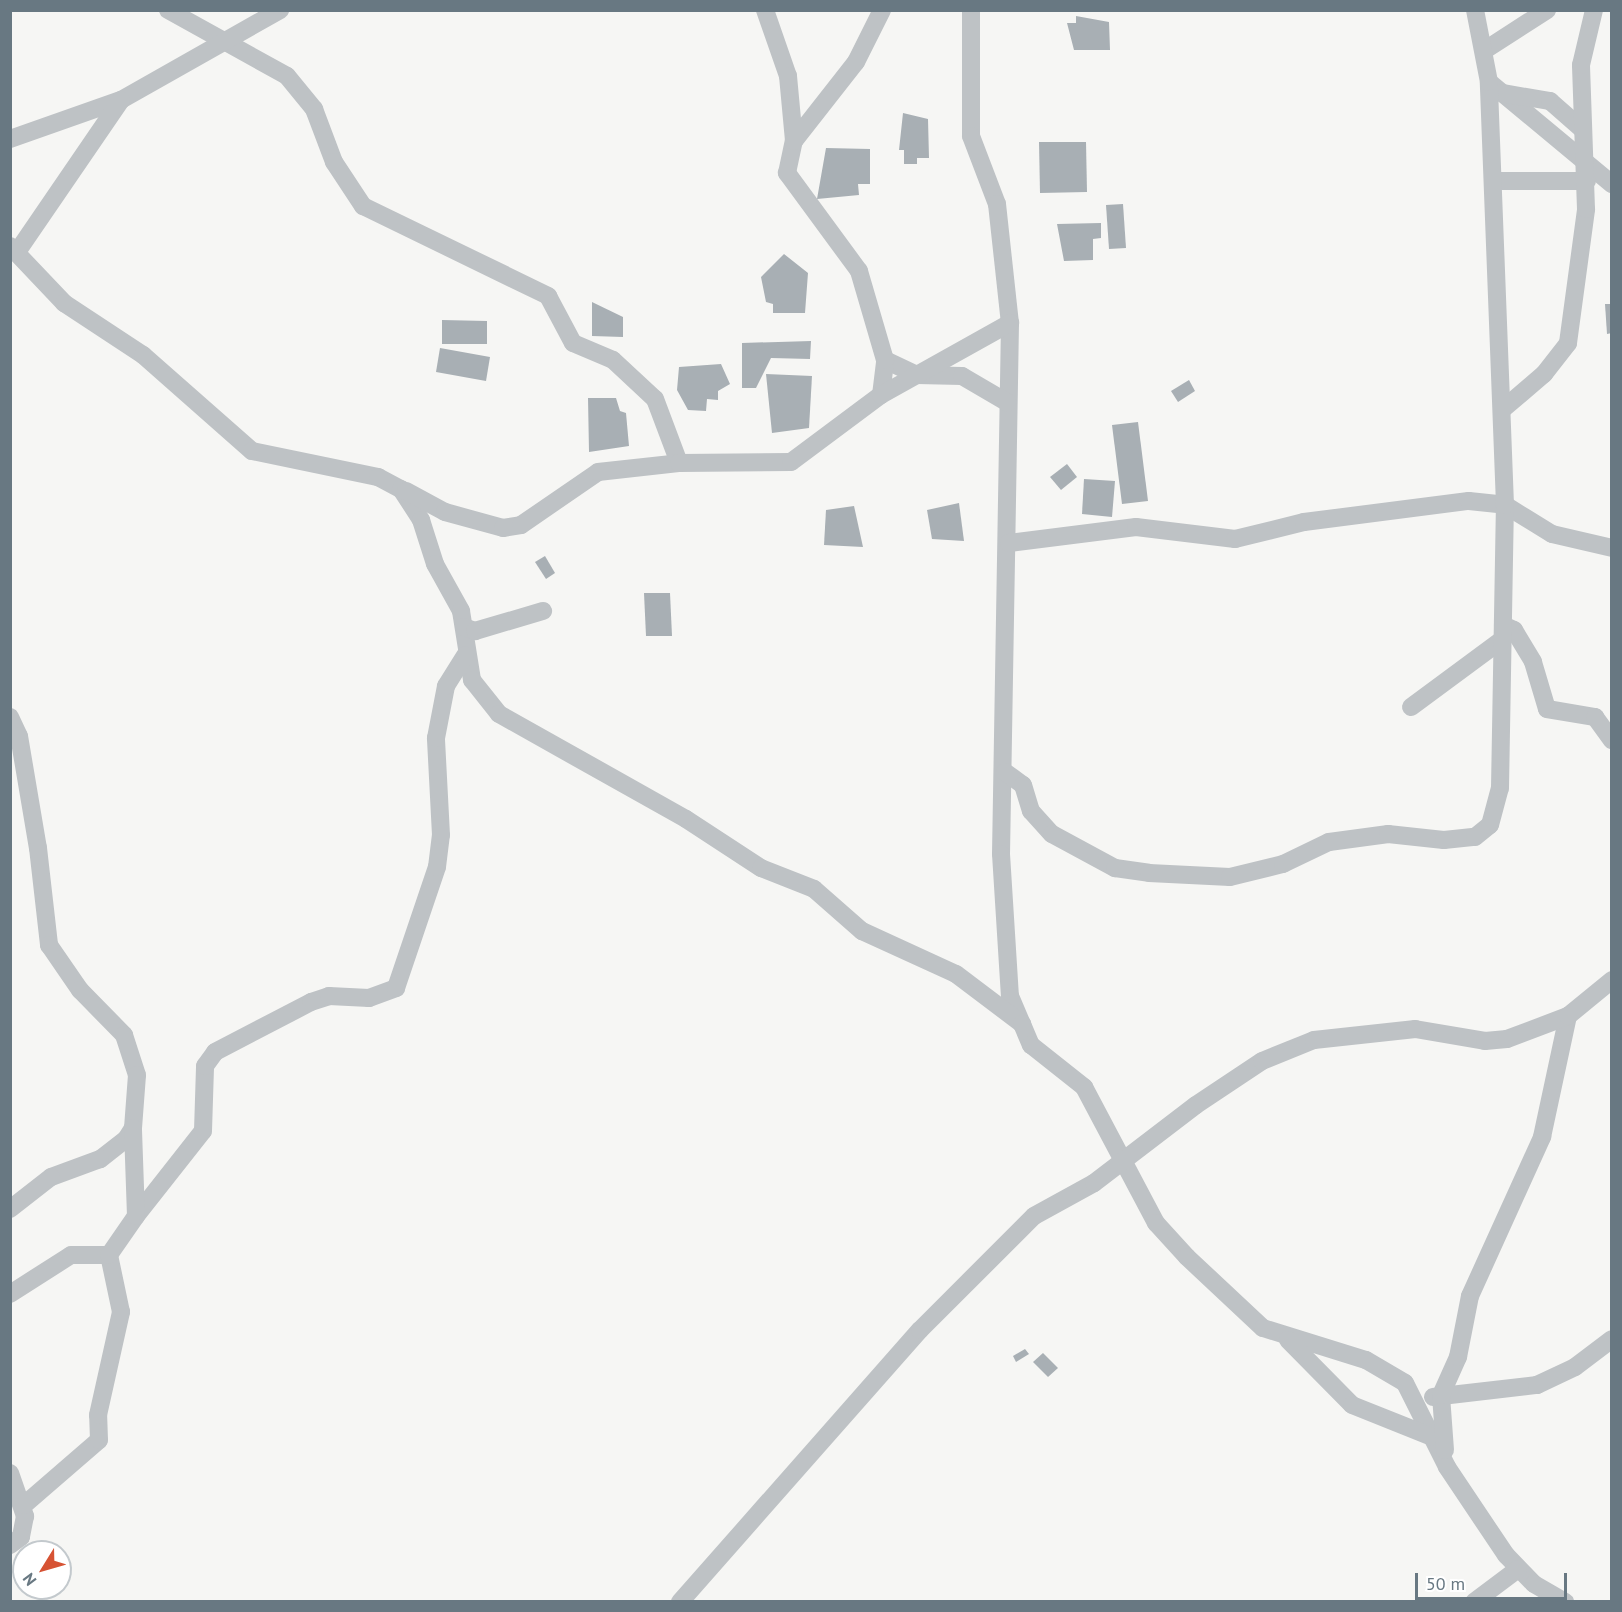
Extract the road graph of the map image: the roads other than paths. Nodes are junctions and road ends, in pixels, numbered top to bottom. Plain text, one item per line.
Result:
1 (168, 10) edge
2 (280, 10) edge
3 (765, 10) edge
4 (882, 10) edge
5 (971, 10) edge
6 (1475, 10) edge
7 (1547, 10) edge
8 (1594, 10) edge
9 (225, 44) junction
10 (1485, 50) junction
11 (1496, 88) junction
12 (121, 100) junction
13 (1583, 130) junction
14 (10, 139) edge
15 (794, 141) junction
16 (1587, 174) junction
17 (1493, 181) junction
18 (1611, 184) edge
19 (14, 249) edge
20 (1010, 323) junction
21 (885, 360) junction
22 (916, 375) junction
23 (881, 395) junction
24 (1008, 403) junction
25 (1503, 410) junction
26 (679, 463) junction
27 (401, 489) junction
28 (1505, 505) junction
29 (1009, 543) junction
30 (1611, 548) edge
31 (543, 611) dead end
32 (464, 627) junction
33 (1503, 632) junction
34 (465, 656) junction
35 (1411, 707) dead end
36 (10, 717) edge
37 (1611, 740) edge
38 (1005, 772) junction
39 (1611, 980) edge
40 (1568, 1016) junction
41 (1022, 1024) junction
42 (133, 1128) junction
43 (1123, 1160) junction
44 (10, 1209) edge
45 (136, 1216) junction
46 (109, 1255) junction
47 (10, 1294) edge
48 (1287, 1339) junction
49 (1611, 1339) edge
50 (1441, 1395) junction
51 (1418, 1403) junction
52 (1432, 1437) junction
53 (1447, 1467) junction
54 (10, 1473) edge
55 (24, 1505) junction
56 (10, 1545) edge
57 (1518, 1569) junction
58 (680, 1602) edge
59 (1474, 1602) edge
60 (1565, 1602) edge

1 - 9 street
2 - 9 street
3 - 15 street
4 - 15 street
5 - 20 street
6 - 10 street
7 - 10 street
8 - 13 street
9 - 12 street
9 - 26 street
10 - 11 street
11 - 13 street
11 - 16 street
11 - 17 street
12 - 14 street
12 - 19 street
13 - 16 street
15 - 21 street
16 - 17 street
16 - 18 street
16 - 25 street
17 - 25 street
19 - 27 street
20 - 22 street
20 - 24 street
21 - 22 street
21 - 23 street
22 - 23 street
22 - 24 street
23 - 26 street
24 - 29 street
25 - 28 street
26 - 27 street
27 - 32 street
28 - 29 street
28 - 30 street
28 - 33 street
29 - 38 street
31 - 32 street
32 - 34 street
33 - 35 street
33 - 37 street
33 - 38 street
34 - 41 street
34 - 45 street
36 - 42 street
38 - 41 street
39 - 40 street
40 - 43 street
40 - 50 street
41 - 43 street
42 - 44 street
42 - 45 street
43 - 48 street
43 - 58 street
45 - 46 street
46 - 47 street
46 - 55 street
48 - 51 street
48 - 52 street
49 - 50 street
50 - 51 street
50 - 53 street
51 - 52 street
52 - 53 street
53 - 57 street
54 - 55 street
55 - 56 street
57 - 59 street
57 - 60 street

